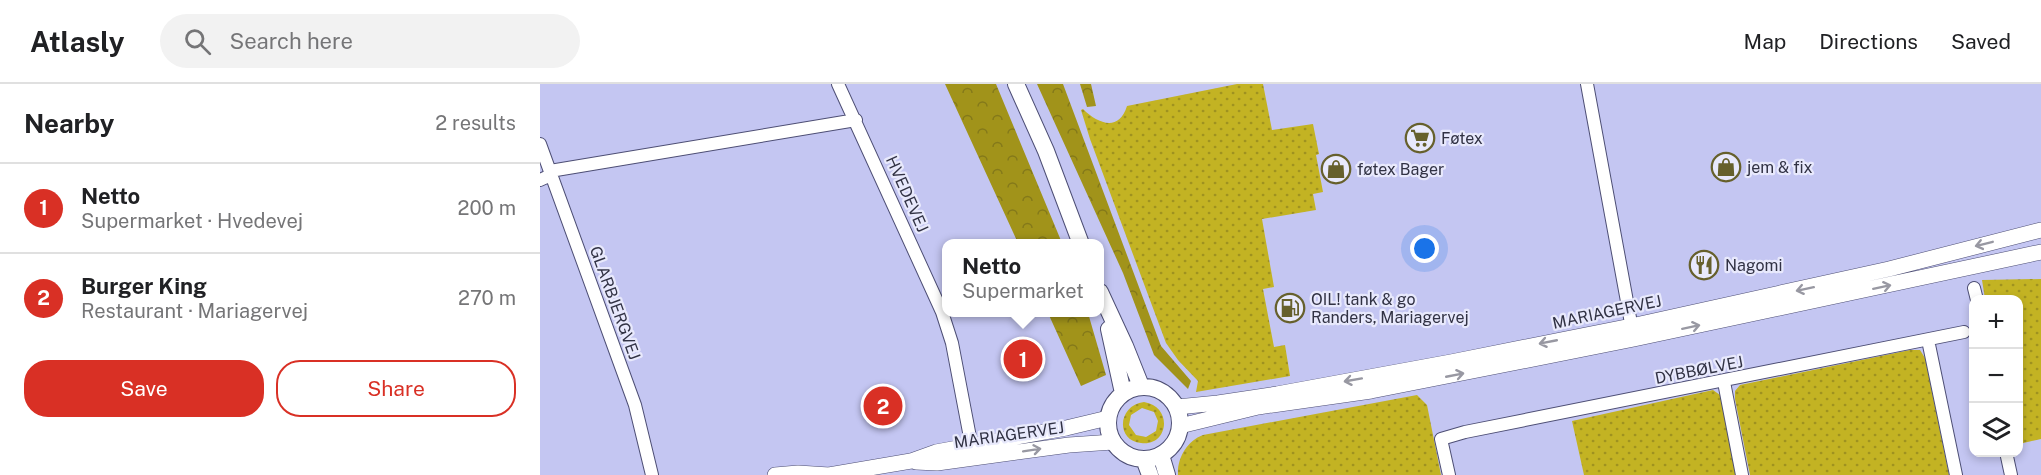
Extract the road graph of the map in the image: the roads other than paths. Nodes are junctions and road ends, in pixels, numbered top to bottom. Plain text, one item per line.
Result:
1 (838, 84) edge
2 (1016, 84) edge
3 (1587, 84) edge
4 (856, 120) junction
5 (540, 144) edge
6 (547, 175) edge
7 (2041, 230) edge
8 (1079, 239) edge
9 (2041, 252) edge
10 (1104, 301) edge
11 (1104, 308) edge
12 (942, 314) edge
13 (944, 317) edge
14 (1964, 332) dead end
15 (1633, 333) junction
16 (1928, 339) junction
17 (1724, 382) junction
18 (1141, 386) junction
19 (1123, 393) junction
20 (1177, 407) junction
21 (1108, 418) junction
22 (1180, 426) junction
23 (1113, 442) junction
24 (973, 452) junction
25 (1161, 455) junction
26 (2007, 457) edge
27 (1147, 467) edge
28 (652, 475) edge
29 (775, 475) edge
30 (829, 475) edge
31 (1167, 475) edge
32 (1449, 475) edge
33 (1742, 475) edge
34 (1956, 475) edge
35 (2011, 475) edge

1 - 4 street, HVEDEVEJ
2 - 8 main road
3 - 15 street
4 - 6 street
4 - 12 street, HVEDEVEJ
5 - 6 street, GLARBJERGVEJ
6 - 28 street, GLARBJERGVEJ
7 -> 15 street, MARIAGERVEJ
15 -> 9 street, MARIAGERVEJ
10 - 18 main road
11 - 19 main road
13 - 24 street, HVEDEVEJ
14 - 16 street, DYBBØLVEJ
15 -> 20 street, MARIAGERVEJ
22 -> 15 street, MARIAGERVEJ
16 - 17 street, DYBBØLVEJ
16 - 34 street
17 - 32 street, DYBBØLVEJ
17 - 33 street
18 - 19 main road
18 - 20 main road
19 - 21 main road
20 - 22 main road
21 - 23 main road
21 - 24 street, MARIAGERVEJ
22 - 25 main road
24 -> 23 street, MARIAGERVEJ
23 - 27 main road
24 - 30 street, MARIAGERVEJ
25 - 27 main road
25 - 31 main road
26 - 35 street
29 - 30 street, MARIAGERVEJ

